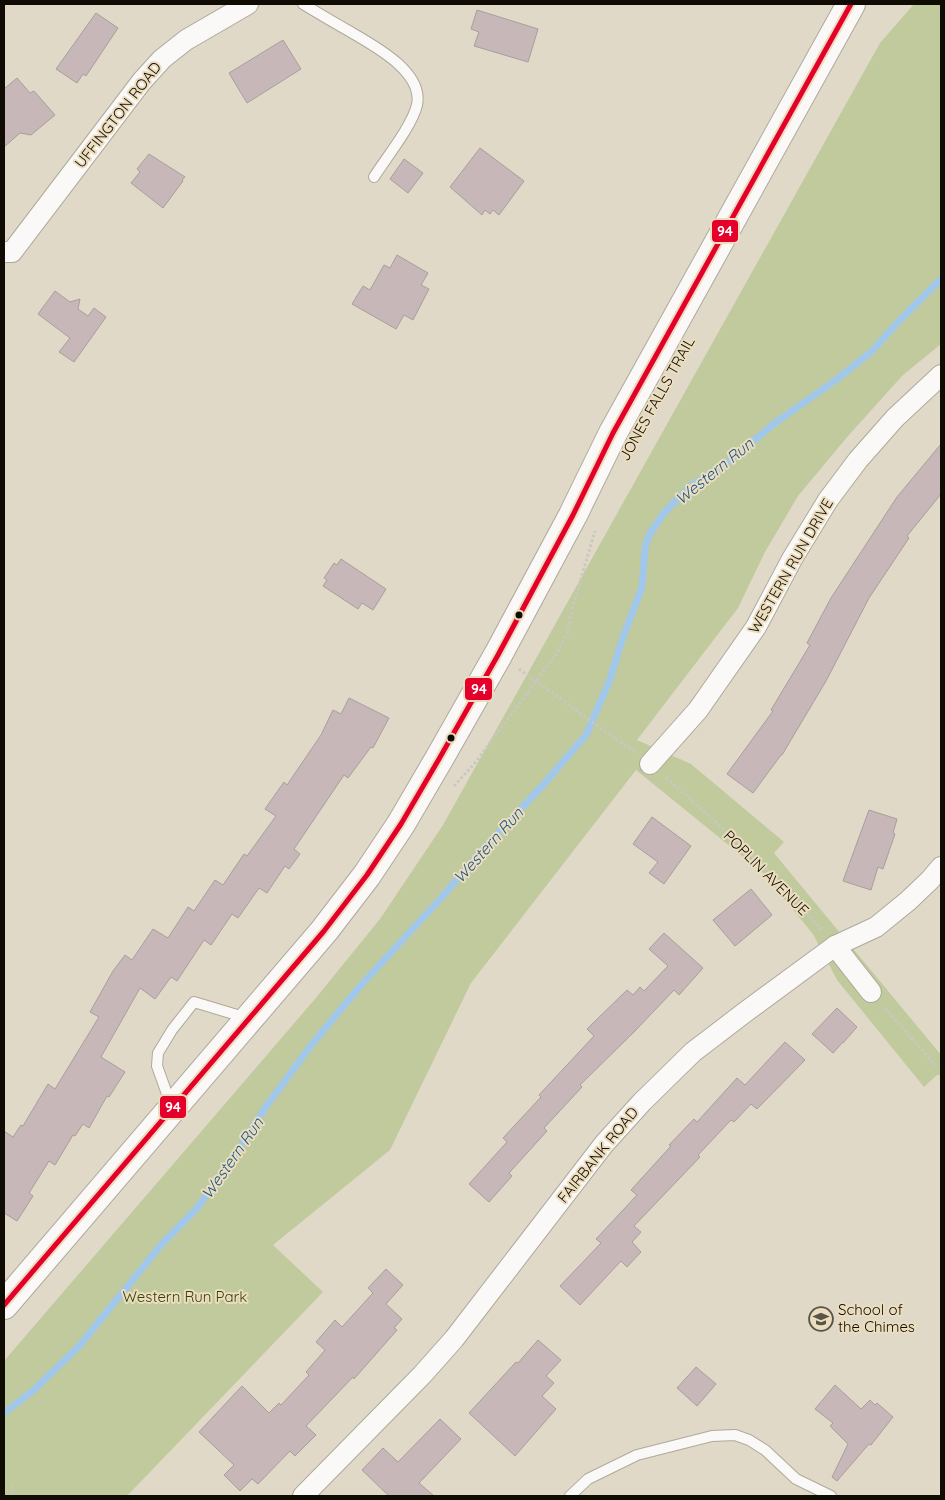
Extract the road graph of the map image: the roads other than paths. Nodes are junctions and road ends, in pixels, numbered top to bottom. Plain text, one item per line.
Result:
1 (248, 4) edge
2 (302, 4) edge
3 (850, 4) edge
4 (374, 177) dead end
5 (8, 252) edge
6 (941, 375) edge
7 (650, 764) road end
8 (941, 867) edge
9 (835, 946) junction
10 (871, 992) road end
11 (249, 1019) junction
12 (172, 1109) junction
13 (4, 1305) edge
14 (303, 1496) edge
15 (570, 1496) edge
16 (830, 1496) edge

1 - 5 street, UFFINGTON ROAD
2 - 4 lane
3 - 11 main road
6 - 7 street, WESTERN RUN DRIVE
8 - 9 street, FAIRBANK ROAD
9 - 10 street
9 - 14 street, FAIRBANK ROAD
11 - 12 main road
11 - 12 lane
12 - 13 main road
15 - 16 lane

